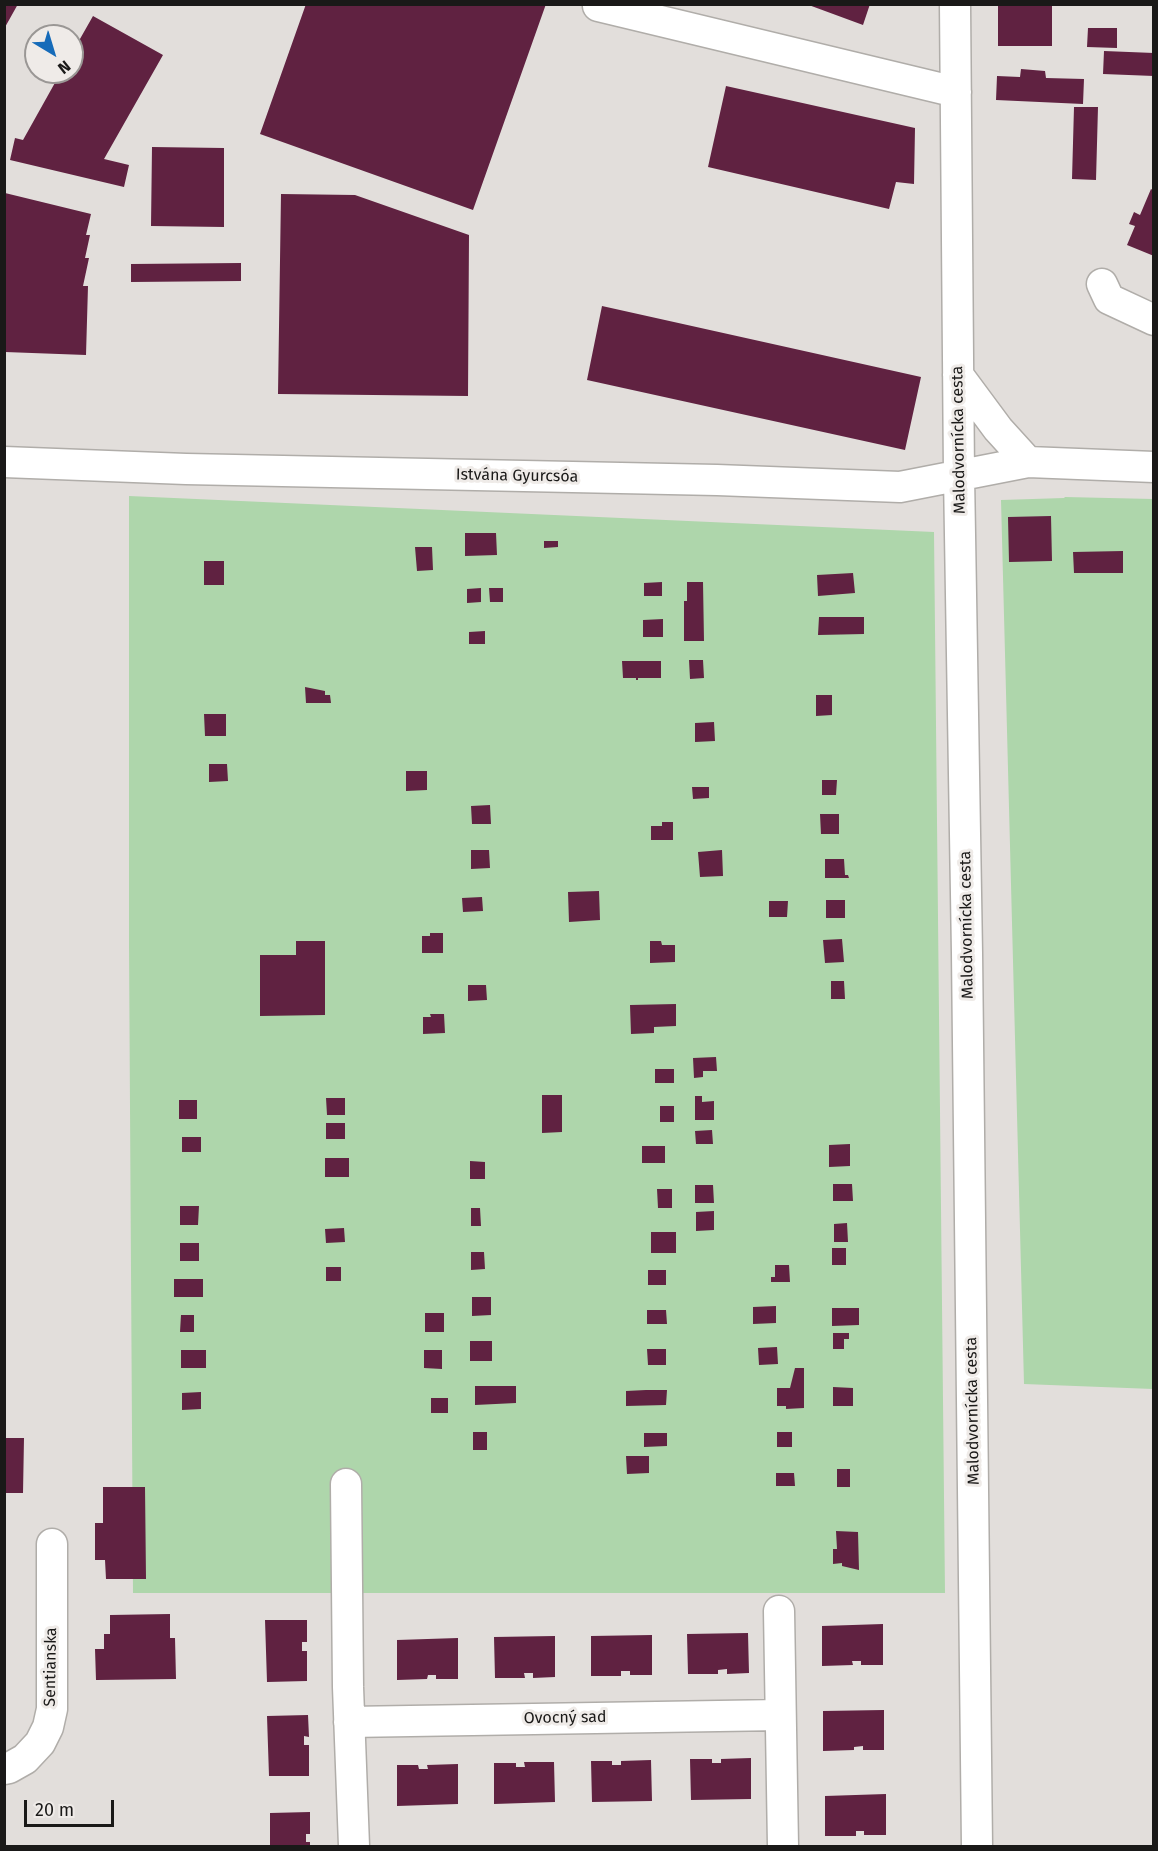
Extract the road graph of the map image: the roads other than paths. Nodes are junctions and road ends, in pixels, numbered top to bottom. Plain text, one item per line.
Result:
1 (955, 4) edge
2 (598, 6) edge
3 (956, 92) junction
4 (1102, 284) dead end
5 (1154, 320) edge
6 (958, 375) junction
7 (4, 462) edge
8 (1028, 462) junction
9 (1154, 467) edge
10 (959, 476) junction
11 (345, 1484) dead end
12 (51, 1545) dead end
13 (779, 1611) dead end
14 (780, 1715) junction
15 (349, 1722) junction
16 (4, 1768) edge
17 (354, 1846) edge
18 (783, 1846) edge
19 (977, 1846) edge

1 - 3 street, Malodvornícka cesta
2 - 3 street
3 - 6 street, Malodvornícka cesta
4 - 5 street
6 - 8 street
6 - 10 street, Malodvornícka cesta
7 - 10 street, Istvána Gyurcsóa
8 - 9 street, Istvána Gyurcsóa
8 - 10 street, Istvána Gyurcsóa
10 - 19 street, Malodvornícka cesta
11 - 15 street
12 - 16 street, Sentianska
13 - 14 street
14 - 15 street, Ovocný sad
14 - 18 street
15 - 17 street

